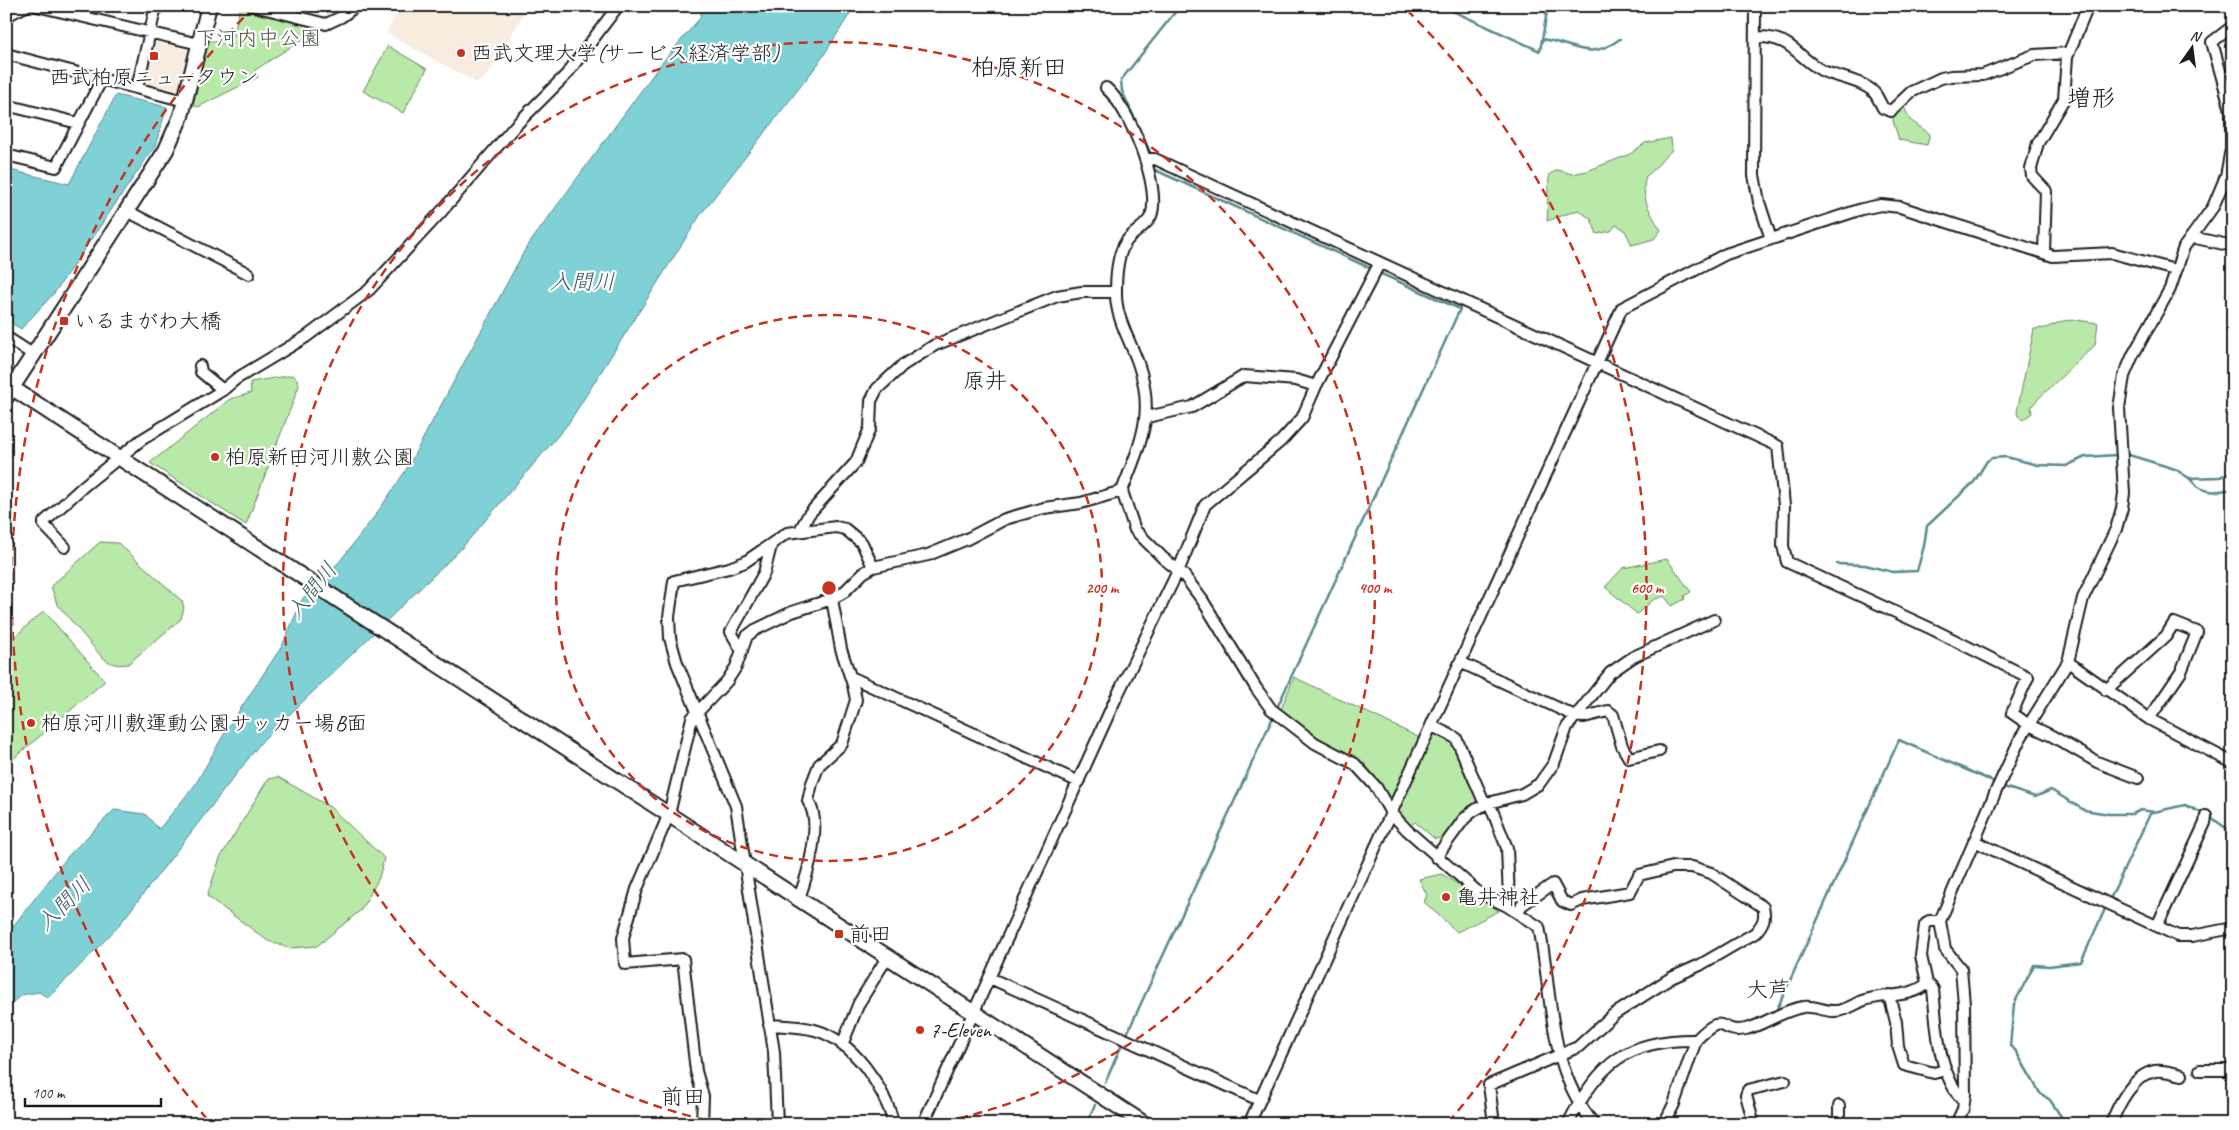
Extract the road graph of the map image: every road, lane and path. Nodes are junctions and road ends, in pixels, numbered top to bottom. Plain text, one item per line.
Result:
1 (26, 6) edge
2 (37, 6) edge
3 (156, 6) edge
4 (208, 6) edge
5 (256, 6) edge
6 (356, 6) edge
7 (618, 6) edge
8 (1755, 6) edge
9 (2088, 6) edge
10 (6, 16) edge
11 (2233, 26) edge
12 (150, 33) junction
13 (1755, 37) junction
14 (199, 44) junction
15 (2068, 53) junction
16 (6, 54) edge
17 (102, 79) junction
18 (138, 88) junction
19 (1106, 88) dead end
20 (185, 100) junction
21 (6, 105) edge
22 (78, 123) junction
23 (2232, 149) edge
24 (6, 155) edge
25 (1146, 159) junction
26 (128, 211) junction
27 (2191, 237) junction
28 (1771, 239) junction
29 (2233, 246) edge
30 (2044, 252) junction
31 (1377, 269) junction
32 (2175, 270) junction
33 (249, 274) dead end
34 (1116, 292) junction
35 (6, 336) edge
36 (34, 355) junction
37 (1597, 363) junction
38 (200, 366) dead end
39 (1316, 386) junction
40 (8, 389) edge
41 (223, 390) junction
42 (1147, 418) junction
43 (122, 458) junction
44 (1122, 491) junction
45 (800, 530) junction
46 (771, 546) junction
47 (65, 547) dead end
48 (873, 567) junction
49 (1179, 569) junction
50 (832, 599) junction
51 (1714, 620) dead end
52 (742, 651) junction
53 (1460, 662) junction
54 (2068, 662) junction
55 (851, 677) junction
56 (2106, 690) junction
57 (697, 711) junction
58 (1575, 716) junction
59 (2149, 719) junction
60 (2029, 725) junction
61 (1432, 726) junction
62 (1659, 751) dead end
63 (2233, 763) edge
64 (2138, 778) dead end
65 (1079, 782) junction
66 (1487, 803) junction
67 (663, 810) junction
68 (1391, 813) junction
69 (2206, 816) dead end
70 (1974, 841) junction
71 (1436, 857) junction
72 (743, 863) junction
73 (800, 898) junction
74 (1507, 906) junction
75 (1518, 912) junction
76 (1940, 921) junction
77 (2157, 926) junction
78 (2233, 928) edge
79 (888, 956) junction
80 (990, 978) junction
81 (1927, 982) junction
82 (1889, 995) junction
83 (974, 1013) junction
84 (769, 1025) junction
85 (1696, 1040) junction
86 (842, 1045) junction
87 (1560, 1056) junction
88 (1944, 1070) junction
89 (2200, 1070) dead end
90 (2233, 1070) edge
91 (2182, 1075) dead end
92 (1785, 1081) dead end
93 (1259, 1100) junction
94 (1964, 1102) junction
95 (1579, 1105) junction
96 (1838, 1106) dead end
97 (702, 1124) edge
98 (777, 1124) edge
99 (894, 1124) edge
100 (923, 1124) edge
101 (1145, 1124) edge
102 (1249, 1124) edge
103 (1494, 1124) edge
104 (1568, 1124) edge
105 (1594, 1124) edge
106 (1664, 1124) edge
107 (1754, 1124) edge
108 (1839, 1124) edge
109 (1956, 1124) edge
110 (2111, 1124) edge

1 - 10 street
2 - 12 street
3 - 12 street
4 - 14 street
5 - 6 street
7 - 41 street
8 - 13 street
9 - 15 street
11 - 23 street
12 - 14 street
12 - 18 street
13 - 15 street
13 - 28 street
14 - 20 street
15 - 30 street
16 - 17 street
17 - 18 street
17 - 22 street
18 - 20 street
19 - 25 street
20 - 26 street
21 - 22 street
22 - 24 street
23 - 27 street
25 - 31 street
25 - 34 street
26 - 33 street
26 - 36 street
27 - 29 street
27 - 32 street
28 - 30 street
28 - 37 street
30 - 32 street
31 - 37 street
31 - 39 street
32 - 54 street
34 - 42 street
34 - 45 street
35 - 36 street
36 - 40 street
37 - 53 street
37 - 60 street
38 - 41 street
39 - 42 street
39 - 49 street
40 - 43 street
41 - 43 street
42 - 44 street
43 - 47 street
43 - 67 street
44 - 48 street
44 - 49 street
45 - 46 street
45 - 48 street
46 - 52 street
46 - 57 street
48 - 50 street
49 - 65 street
49 - 68 street
50 - 52 street
50 - 55 street
51 - 58 street
52 - 57 street
53 - 58 street
53 - 61 street
54 - 56 street
54 - 60 street
55 - 65 street
55 - 73 street
56 - 59 street
56 - 59 street
57 - 67 street
57 - 72 street
58 - 62 street
58 - 66 street
59 - 63 street
60 - 64 street
60 - 70 street
61 - 66 street
61 - 68 street
65 - 80 street
66 - 71 street
66 - 74 street
67 - 72 street
67 - 97 street
68 - 71 street
68 - 93 street
69 - 77 street
70 - 76 street
70 - 77 street
71 - 74 street
72 - 73 street
72 - 84 street
73 - 79 street
74 - 75 street
75 - 87 street
75 - 87 street
76 - 81 street
76 - 94 street
77 - 78 street
79 - 83 street
79 - 86 street
80 - 83 street
80 - 93 street
81 - 82 street
81 - 88 street
82 - 85 street
82 - 88 street
83 - 100 street
83 - 101 street
84 - 86 street
84 - 98 street
85 - 95 street
85 - 106 street
86 - 99 street
87 - 95 street
87 - 103 street
88 - 94 street
89 - 90 street
91 - 110 street
92 - 107 street
93 - 102 street
94 - 109 street
95 - 104 street
95 - 105 street
96 - 108 street

